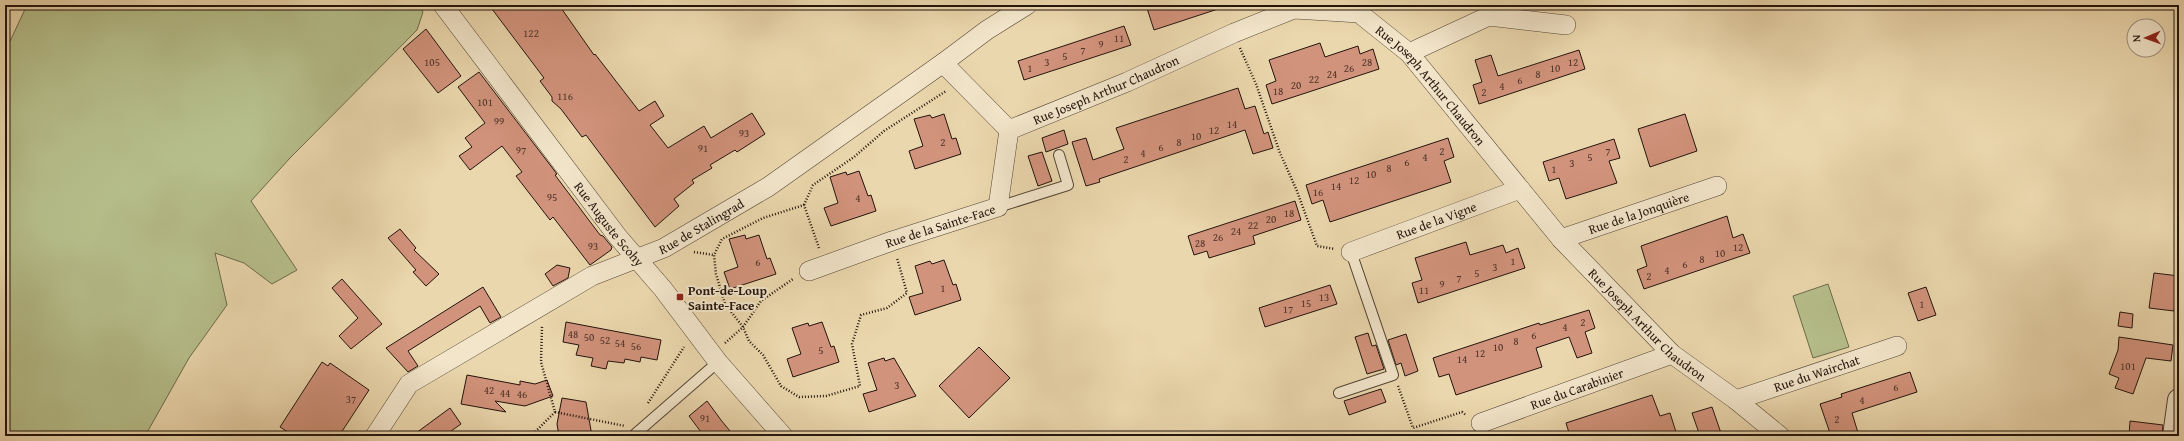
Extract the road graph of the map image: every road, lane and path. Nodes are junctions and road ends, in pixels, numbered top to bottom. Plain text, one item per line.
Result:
1 (443, 5) edge
2 (1028, 5) edge
3 (1490, 11) edge
4 (1566, 26) dead end
5 (1234, 33) junction
6 (1409, 53) junction
7 (943, 63) junction
8 (960, 80) junction
9 (1009, 130) junction
10 (1059, 155) dead end
11 (1717, 186) dead end
12 (1520, 189) junction
13 (804, 205) junction
14 (998, 207) junction
15 (1561, 239) junction
16 (892, 241) junction
17 (1351, 252) junction
18 (636, 258) junction
19 (817, 268) junction
20 (542, 306) junction
21 (694, 328) junction
22 (743, 328) junction
23 (1898, 346) dead end
24 (1672, 354) junction
25 (715, 358) junction
26 (1393, 375) junction
27 (1339, 393) dead end
28 (1736, 400) junction
29 (2179, 400) edge
30 (646, 408) dead end
31 (555, 412) junction
32 (1481, 423) joint
33 (633, 432) edge
34 (374, 436) edge
35 (531, 436) edge
36 (783, 436) edge
37 (1780, 436) edge
38 (2174, 436) edge

1 - 18 street, Rue Auguste Scohy
2 - 7 street, Rue de Stalingrad
3 - 4 street
3 - 6 street
5 - 6 street, Rue Joseph Arthur Chaudron
5 - 9 street, Rue Joseph Arthur Chaudron
5 - 17 path
6 - 12 street, Rue Joseph Arthur Chaudron
7 - 8 street
7 - 18 street, Rue de Stalingrad
8 - 9 street
8 - 13 path
9 - 14 street, Rue de la Sainte-Face
10 - 14 lane
11 - 15 street, Rue de la Jonquière
12 - 15 street, Rue Joseph Arthur Chaudron
12 - 17 street, Rue de la Vigne
13 - 19 path
13 - 22 path
14 - 16 street, Rue de la Sainte-Face
15 - 24 street, Rue Joseph Arthur Chaudron
16 - 19 street, Rue de la Sainte-Face
16 - 22 path
17 - 26 lane
18 - 20 street, Rue de Stalingrad
18 - 21 street, Rue Auguste Scohy
19 - 22 path
20 - 31 path
20 - 34 street, Rue de Stalingrad
21 - 25 street, Rue Auguste Scohy
21 - 30 path
22 - 25 path
23 - 28 street, Rue du Wairchat
24 - 28 street, Rue Joseph Arthur Chaudron
24 - 32 street, Rue du Carabinier
25 - 33 lane
25 - 36 street, Rue Auguste Scohy
26 - 27 lane
26 - 32 path
28 - 37 street, Rue Joseph Arthur Chaudron
29 - 38 street
31 - 33 path
31 - 35 path

